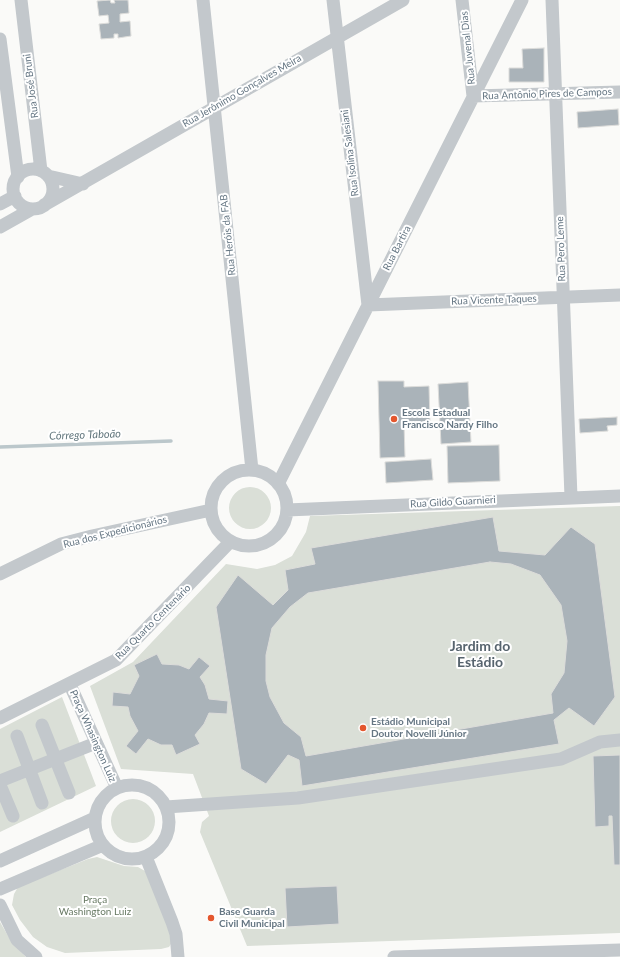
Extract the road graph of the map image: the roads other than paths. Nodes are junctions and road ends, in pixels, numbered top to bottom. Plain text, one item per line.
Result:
1 (21, 0) edge
2 (203, 0) edge
3 (333, 0) edge
4 (403, 0) edge
5 (462, 0) edge
6 (523, 0) edge
7 (552, 0) edge
8 (337, 38) junction
9 (0, 39) edge
10 (620, 92) edge
11 (556, 93) junction
12 (473, 96) junction
13 (214, 107) junction
14 (45, 173) junction
15 (18, 177) junction
16 (83, 184) junction
17 (15, 196) junction
18 (0, 204) edge
19 (38, 207) junction
20 (0, 227) edge
21 (620, 295) edge
22 (563, 298) junction
23 (368, 305) junction
24 (252, 470) junction
25 (278, 484) junction
26 (620, 496) edge
27 (571, 497) junction
28 (211, 510) junction
29 (287, 510) junction
30 (230, 542) junction
31 (0, 574) edge
32 (70, 685) junction
33 (0, 718) edge
34 (42, 725) dead end
35 (17, 736) dead end
36 (620, 740) edge
37 (96, 743) junction
38 (55, 759) junction
39 (28, 769) junction
40 (0, 781) edge
41 (0, 784) edge
42 (117, 788) junction
43 (69, 794) dead end
44 (42, 803) dead end
45 (166, 807) junction
46 (13, 816) dead end
47 (95, 818) junction
48 (103, 845) junction
49 (146, 857) junction
50 (0, 861) edge
51 (0, 889) edge
52 (0, 905) edge
53 (620, 950) edge
54 (549, 955) edge
55 (36, 957) edge
56 (178, 957) edge
57 (394, 957) edge

1 - 14 street, Rua José Bruni
2 - 13 street, Rua Heróis da FAB
3 - 8 street, Rua Isolina Salesiani
4 - 8 street, Rua Jerônimo Gonçalves Meira
5 - 12 street, Rua Juvenal Dias
6 - 12 street, Rua Bartira
7 - 11 street, Rua Pero Leme
8 - 13 street, Rua Jerônimo Gonçalves Meira
8 - 23 street, Rua Isolina Salesiani
9 - 15 street
10 - 11 street, Rua Antônio Pires de Campos
11 - 12 street, Rua Antônio Pires de Campos
11 - 22 street, Rua Pero Leme
12 - 23 street, Rua Bartira
13 - 16 street, Rua Jerônimo Gonçalves Meira
13 - 24 street, Rua Heróis da FAB
14 - 15 street
14 - 16 street
14 - 19 street
15 - 17 street
16 - 19 street, Rua Jerônimo Gonçalves Meira
17 - 18 street
17 - 19 street
19 - 20 street, Rua Jerônimo Gonçalves Meira
21 - 22 street, Rua Vicente Taques
22 - 23 street, Rua Vicente Taques
22 - 27 street, Rua Pero Leme
23 - 25 street, Rua Bartira
24 - 25 street
24 - 28 street
25 - 29 street
26 - 27 street, Rua Gildo Guarnieri
27 - 29 street, Rua Gildo Guarnieri
28 - 30 street
28 - 31 street, Rua dos Expedicionários
29 - 30 street
30 - 32 street, Rua Quarto Centenário
32 - 33 street, Rua Quarto Centenário
32 - 37 street, Praça Whasington Luiz
34 - 38 street
35 - 39 street
36 - 45 street
37 - 38 street
37 - 42 street, Praça Whasington Luiz
38 - 39 street
38 - 43 street
39 - 40 street
39 - 44 street
41 - 46 street
42 - 45 street
42 - 47 street
45 - 49 street
47 - 48 street
47 - 50 street
48 - 49 street
48 - 51 street
49 - 56 street
52 - 55 street
53 - 54 street
54 - 57 street

